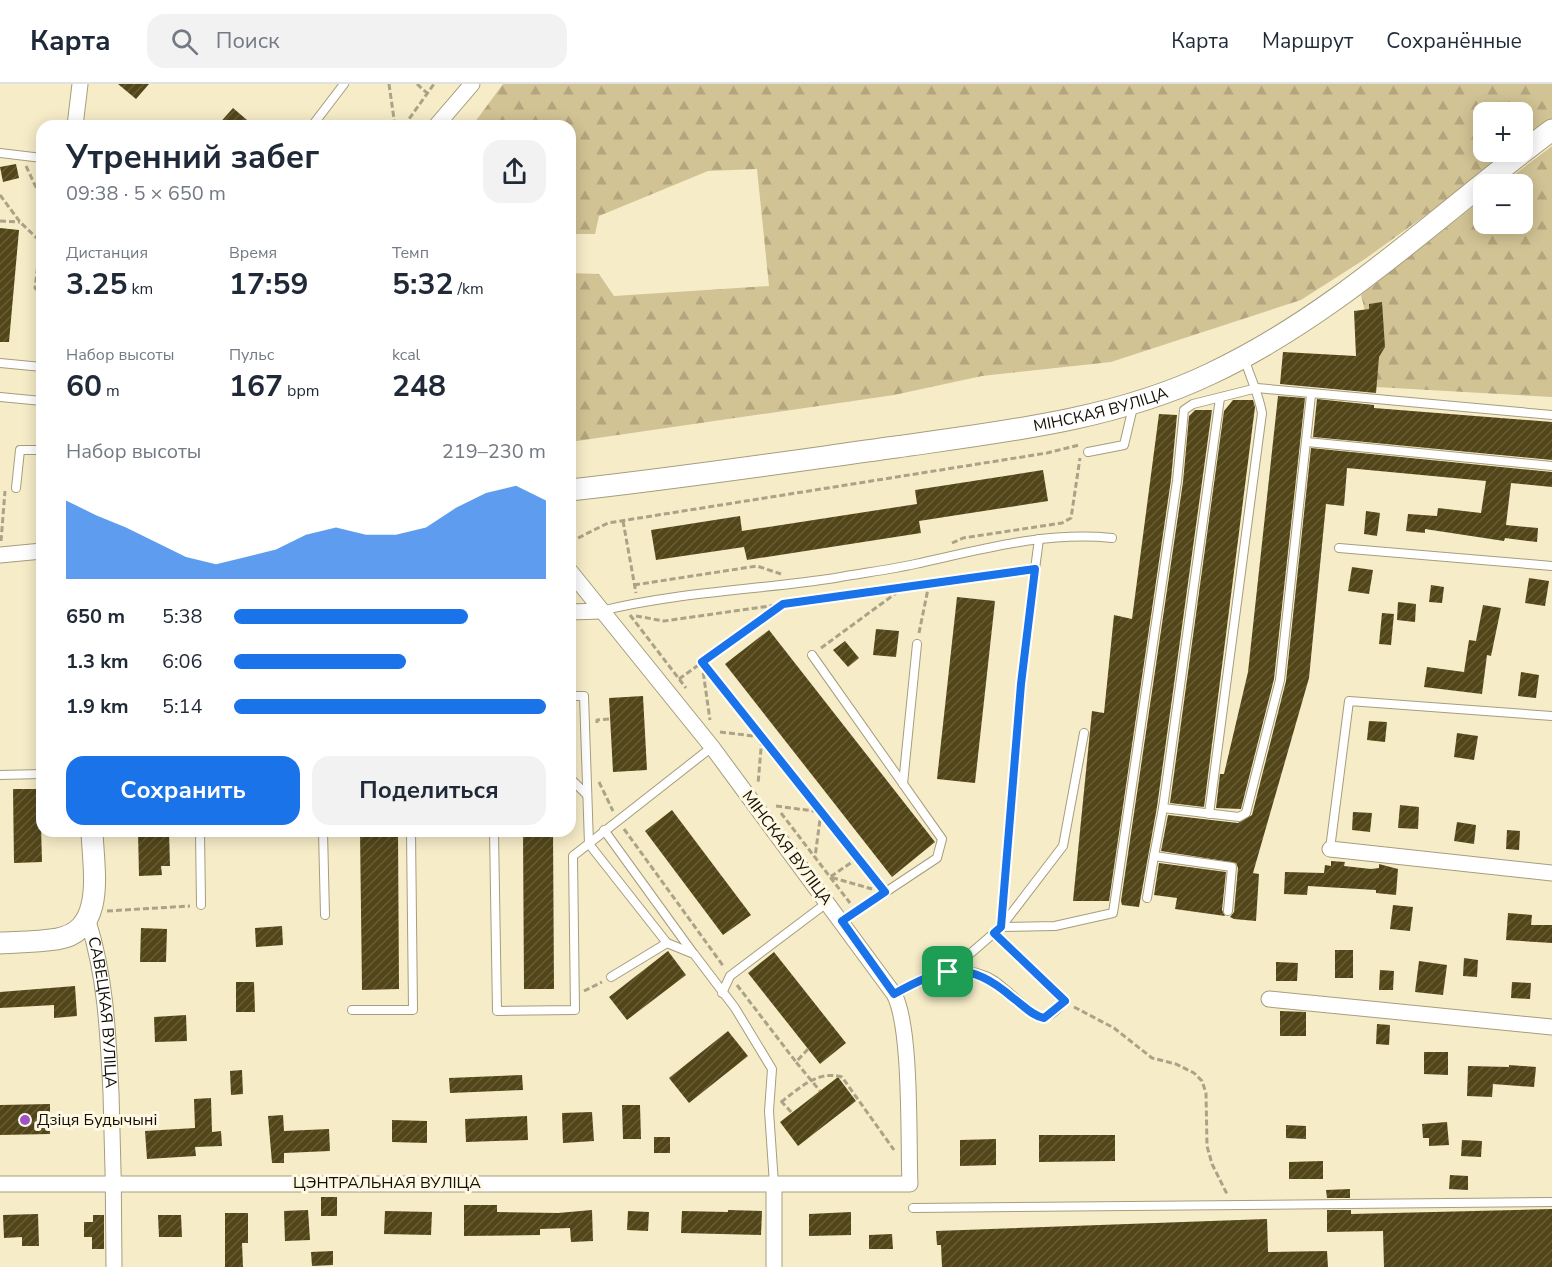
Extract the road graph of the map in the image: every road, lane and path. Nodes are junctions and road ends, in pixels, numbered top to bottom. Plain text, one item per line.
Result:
1 (80, 84) edge
2 (344, 84) edge
3 (390, 84) edge
4 (417, 84) edge
5 (434, 84) edge
6 (472, 84) edge
7 (427, 93) junction
8 (76, 120) edge
9 (317, 120) edge
10 (393, 120) edge
11 (408, 120) edge
12 (441, 120) edge
13 (1552, 130) edge
14 (0, 153) edge
15 (21, 156) junction
16 (36, 157) edge
17 (36, 187) edge
18 (0, 195) edge
19 (0, 221) edge
20 (20, 222) junction
21 (36, 238) edge
22 (1244, 357) junction
23 (0, 363) edge
24 (36, 366) edge
25 (1257, 388) junction
26 (1311, 394) junction
27 (0, 397) edge
28 (1220, 398) junction
29 (36, 400) edge
30 (1134, 403) junction
31 (1552, 416) edge
32 (1307, 442) junction
33 (36, 450) edge
34 (1088, 452) dead end
35 (1552, 466) edge
36 (16, 488) dead end
37 (6, 489) dead end
38 (576, 489) edge
39 (623, 520) junction
40 (1112, 538) dead end
41 (576, 539) edge
42 (1039, 539) junction
43 (945, 547) dead end
44 (1339, 548) dead end
45 (36, 552) edge
46 (0, 555) edge
47 (1552, 566) edge
48 (1035, 569) junction
49 (786, 575) dead end
50 (576, 579) edge
51 (929, 584) junction
52 (634, 585) junction
53 (904, 587) junction
54 (1031, 599) joint
55 (637, 602) junction
56 (783, 604) junction
57 (601, 611) junction
58 (576, 612) edge
59 (630, 615) dead end
60 (917, 644) joint
61 (812, 655) joint
62 (702, 662) junction
63 (679, 679) dead end
64 (576, 696) edge
65 (1552, 716) edge
66 (610, 719) dead end
67 (710, 720) dead end
68 (596, 730) dead end
69 (719, 732) dead end
70 (1084, 733) dead end
71 (762, 737) junction
72 (712, 747) junction
73 (36, 774) edge
74 (0, 775) edge
75 (598, 780) dead end
76 (576, 784) edge
77 (758, 784) dead end
78 (903, 784) junction
79 (587, 795) junction
80 (776, 806) dead end
81 (1163, 808) junction
82 (820, 812) junction
83 (1209, 814) junction
84 (617, 820) junction
85 (604, 830) junction
86 (92, 837) edge
87 (200, 837) edge
88 (323, 837) edge
89 (411, 837) edge
90 (494, 837) edge
91 (589, 844) junction
92 (1330, 849) joint
93 (1154, 856) junction
94 (815, 857) dead end
95 (858, 858) junction
96 (1552, 873) edge
97 (885, 892) junction
98 (1147, 898) dead end
99 (828, 902) junction
100 (201, 905) joint
101 (1228, 911) dead end
102 (325, 915) dead end
103 (89, 916) junction
104 (842, 921) junction
105 (998, 930) junction
106 (0, 943) edge
107 (667, 943) junction
108 (693, 954) junction
109 (948, 972) junction
110 (730, 976) junction
111 (611, 977) joint
112 (722, 993) junction
113 (894, 994) junction
114 (575, 996) junction
115 (1269, 999) dead end
116 (1065, 1001) junction
117 (352, 1010) dead end
118 (1552, 1027) edge
119 (808, 1048) dead end
120 (796, 1062) junction
121 (811, 1079) junction
122 (820, 1091) dead end
123 (782, 1101) junction
124 (769, 1111) junction
125 (792, 1113) dead end
126 (910, 1179) junction
127 (114, 1182) junction
128 (0, 1184) edge
129 (774, 1184) junction
130 (1552, 1202) edge
131 (1236, 1206) junction
132 (913, 1208) dead end
133 (114, 1267) edge
134 (774, 1267) edge

1 - 8 street
2 - 9 lane
3 - 10 path
4 - 7 path
5 - 7 path
6 - 12 street
7 - 11 path
13 - 22 main road, МІНСКАЯ ВУЛІЦА
14 - 15 lane
15 - 16 lane
15 - 17 path
18 - 20 path
19 - 20 path
20 - 21 path
22 - 25 lane
22 - 30 main road, МІНСКАЯ ВУЛІЦА
23 - 24 lane
25 - 26 lane
25 - 28 lane
25 - 83 lane
26 - 31 lane
26 - 32 lane
27 - 29 lane
28 - 81 lane
28 - 105 lane
30 - 34 lane
30 - 38 main road, МІНСКАЯ ВУЛІЦА
32 - 35 lane
32 - 83 lane
33 - 36 lane
37 - 46 path
39 - 41 path
39 - 43 path
39 - 52 path
40 - 42 lane
42 - 48 lane
42 - 55 lane
44 - 47 lane
45 - 46 street
48 - 51 path
48 - 54 lane
49 - 52 path
50 - 57 street, МІНСКАЯ ВУЛІЦА
51 - 53 path
51 - 60 path
52 - 55 path
53 - 56 path
53 - 61 path
54 - 105 path
55 - 57 lane
56 - 59 path
56 - 62 path
57 - 58 street
57 - 72 street, МІНСКАЯ ВУЛІЦА
60 - 78 lane
61 - 78 lane
62 - 63 path
62 - 67 path
62 - 71 path
64 - 79 lane
65 - 92 lane
66 - 68 path
69 - 71 path
70 - 105 lane
71 - 77 path
71 - 82 path
72 - 84 lane
72 - 99 street, МІНСКАЯ ВУЛІЦА
73 - 74 lane
75 - 84 path
76 - 79 lane
78 - 97 lane
79 - 91 lane
80 - 82 path
81 - 83 lane
81 - 93 lane
82 - 94 path
82 - 95 path
84 - 85 lane
84 - 110 path
85 - 91 lane
85 - 108 lane
86 - 103 main road, САВЕЦКАЯ ВУЛІЦА
87 - 100 lane
88 - 102 lane
89 - 117 lane
90 - 114 lane
91 - 107 lane
91 - 114 lane
92 - 96 street
93 - 98 lane
93 - 101 lane
95 - 97 path
95 - 97 path
97 - 104 lane
99 - 104 street, МІНСКАЯ ВУЛІЦА
99 - 110 lane
100 - 103 path
103 - 106 main road
103 - 127 street, САВЕЦКАЯ ВУЛІЦА
104 - 113 street, МІНСКАЯ ВУЛІЦА
105 - 109 lane
105 - 116 lane
107 - 108 lane
107 - 111 lane
108 - 112 lane
109 - 113 lane
109 - 116 lane
110 - 112 lane
110 - 120 path
111 - 114 path
112 - 124 lane
113 - 126 street, МІНСКАЯ ВУЛІЦА
115 - 118 street
116 - 131 path
119 - 120 path
120 - 121 path
121 - 122 path
121 - 123 path
121 - 126 path
123 - 124 path
123 - 125 path
124 - 129 lane
126 - 129 street, ЦЭНТРАЛЬНАЯ ВУЛІЦА
127 - 128 street, ЦЭНТРАЛЬНАЯ ВУЛІЦА
127 - 129 street, ЦЭНТРАЛЬНАЯ ВУЛІЦА
127 - 133 street, САВЕЦКАЯ ВУЛІЦА
129 - 134 street
130 - 131 lane
131 - 132 lane

